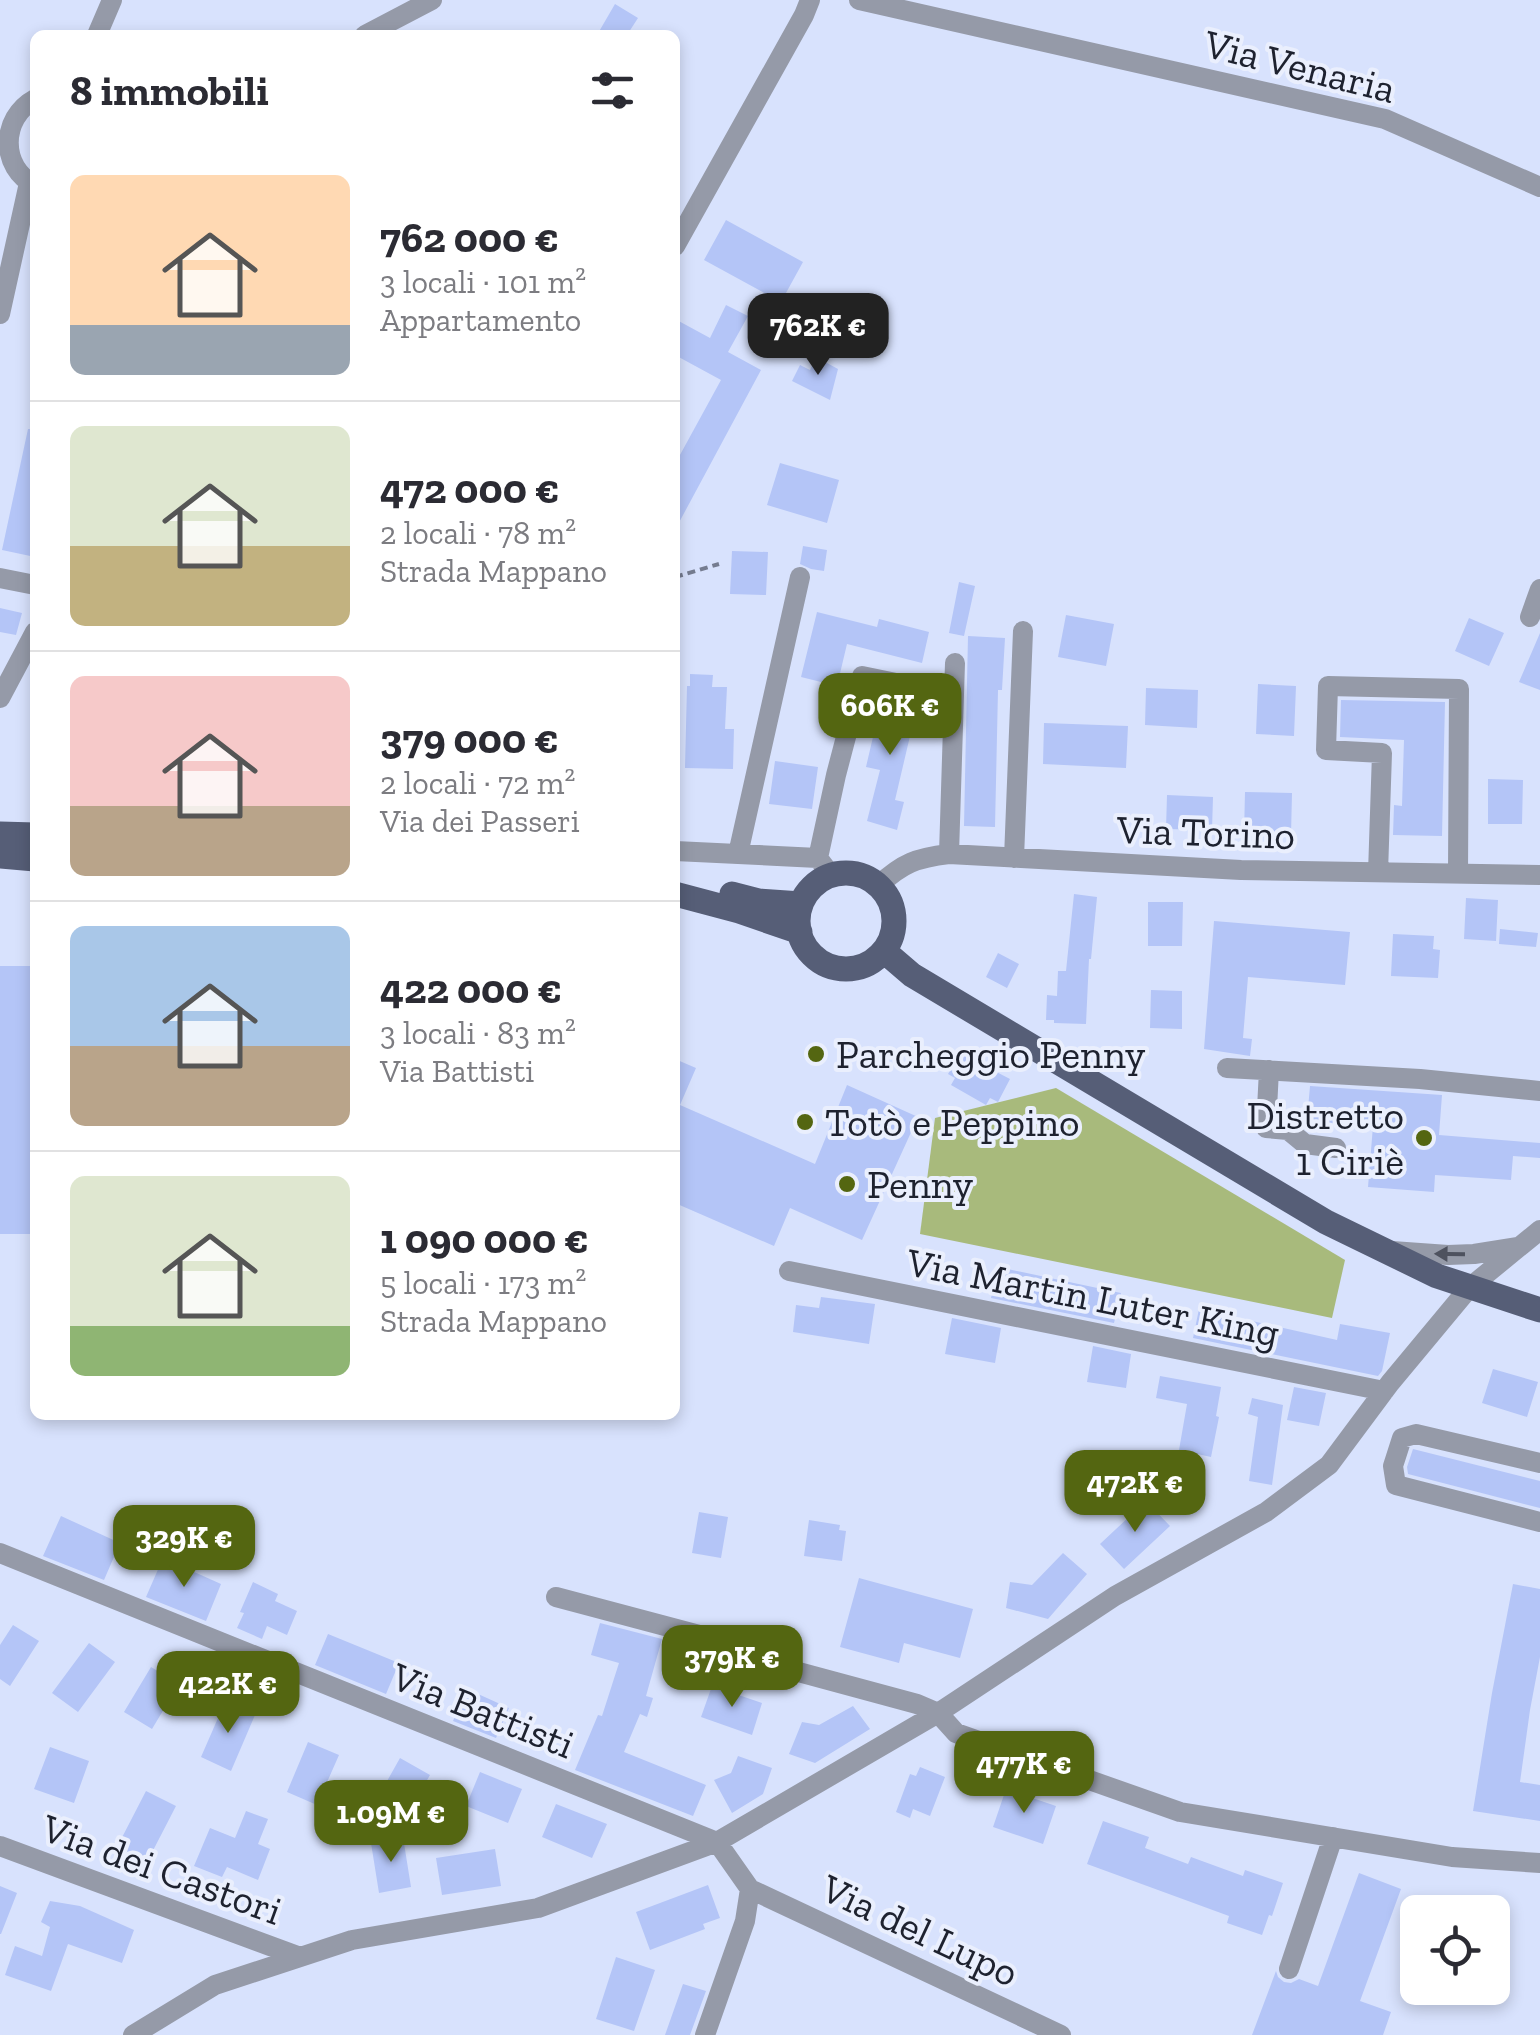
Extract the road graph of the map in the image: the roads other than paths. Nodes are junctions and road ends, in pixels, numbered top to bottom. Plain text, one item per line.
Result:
1 (112, 0) edge
2 (432, 0) edge
3 (810, 0) edge
4 (859, 0) edge
5 (99, 30) edge
6 (375, 30) edge
7 (30, 101) edge
8 (3, 124) edge
9 (30, 183) edge
10 (1540, 187) edge
11 (30, 192) edge
12 (680, 237) edge
13 (0, 314) edge
14 (800, 577) dead end
15 (0, 578) edge
16 (30, 584) edge
17 (1540, 589) edge
18 (1530, 617) dead end
19 (1024, 631) dead end
20 (30, 641) edge
21 (954, 663) dead end
22 (925, 689) dead end
23 (0, 698) edge
24 (0, 834) edge
25 (30, 835) edge
26 (680, 851) edge
27 (738, 854) junction
28 (948, 854) junction
29 (0, 856) edge
30 (30, 858) edge
31 (1014, 858) junction
32 (825, 866) junction
33 (1378, 872) junction
34 (1458, 874) junction
35 (1540, 875) edge
36 (680, 879) edge
37 (879, 885) junction
38 (680, 895) edge
39 (801, 904) junction
40 (800, 932) junction
41 (884, 951) junction
42 (1228, 1068) dead end
43 (1269, 1070) junction
44 (1540, 1091) edge
45 (1336, 1148) dead end
46 (1540, 1230) edge
47 (1520, 1246) junction
48 (1380, 1250) junction
49 (789, 1272) dead end
50 (1469, 1288) junction
51 (1540, 1310) edge
52 (1384, 1391) junction
53 (1540, 1463) edge
54 (1540, 1522) edge
55 (0, 1553) edge
56 (556, 1597) dead end
57 (938, 1713) junction
58 (1333, 1837) junction
59 (716, 1842) junction
60 (0, 1846) edge
61 (1540, 1863) edge
62 (750, 1889) junction
63 (300, 1957) junction
64 (1290, 1969) dead end
65 (133, 2035) edge
66 (705, 2035) edge
67 (1061, 2035) edge

1 - 5 street
2 - 6 street
3 - 12 street
4 - 10 street, Via Venaria
7 - 8 street
8 - 9 street
11 - 13 street
14 - 27 street
15 - 16 street
17 - 18 street
19 - 31 street
20 - 23 street
21 - 28 street
22 - 32 street
24 - 25 main road
26 - 27 street
27 - 32 street
28 - 31 street, Via Torino
28 - 37 street, Via Torino
29 - 30 main road
31 - 33 street, Via Torino
32 - 37 main road
32 - 39 main road
33 - 34 street, Via Torino
33 - 34 street
34 - 35 street, Via Torino
36 - 39 main road
37 - 41 main road
38 - 40 main road
39 - 40 main road
40 - 41 main road
41 - 48 main road
42 - 43 street
43 - 44 street
43 - 45 street
46 - 47 street
47 -> 48 street
47 - 50 street
48 - 50 main road
49 - 52 street, Via Martin Luter King
50 - 51 main road
50 - 52 street
52 - 57 street
53 - 54 street
55 - 59 street, Via Battisti
56 - 57 street
57 - 58 street
57 - 59 street
58 - 61 street
58 - 64 street
59 - 62 street, Via del Lupo
59 - 63 street
60 - 63 street, Via dei Castori
62 - 66 street
62 - 67 street, Via del Lupo
63 - 65 street

